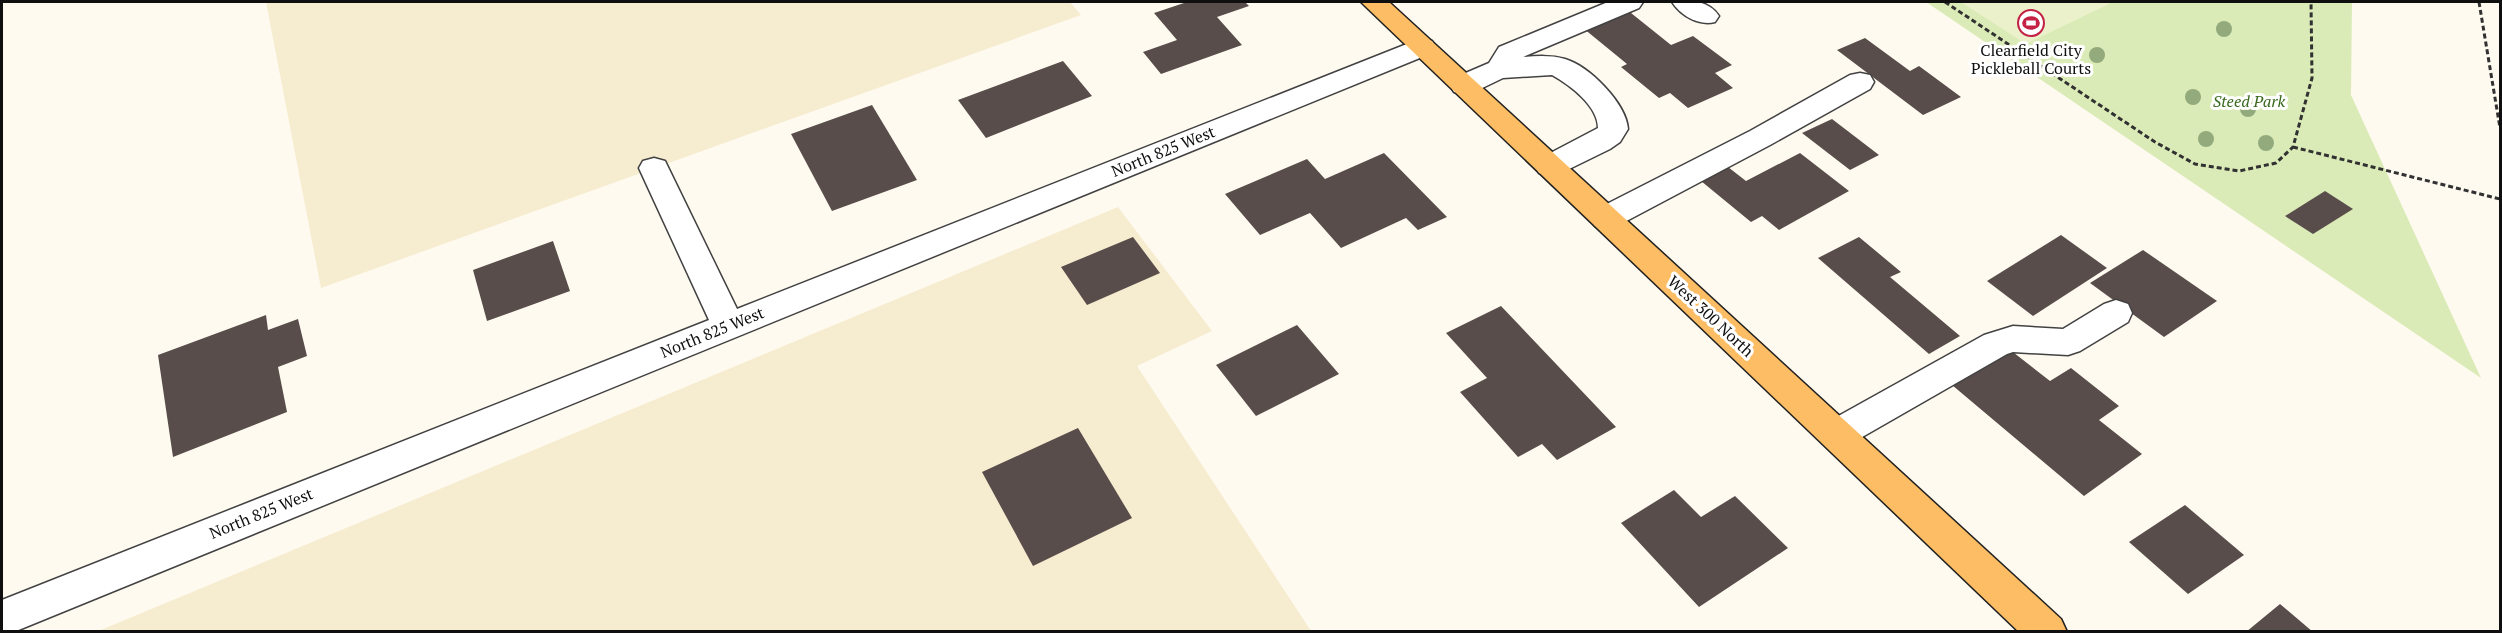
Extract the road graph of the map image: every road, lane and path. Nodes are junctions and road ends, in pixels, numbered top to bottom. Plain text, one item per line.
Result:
1 (1374, 2) edge
2 (1630, 2) edge
3 (1945, 2) edge
4 (2311, 2) edge
5 (2479, 2) edge
6 (1422, 47) junction
7 (1499, 69) junction
8 (1860, 82) dead end
9 (1464, 85) junction
10 (2500, 128) edge
11 (2293, 147) junction
12 (1550, 166) junction
13 (654, 168) dead end
14 (2500, 199) edge
15 (1606, 218) junction
16 (2116, 313) dead end
17 (728, 325) junction
18 (1838, 434) junction
19 (2, 618) edge
20 (2047, 632) edge

1 - 6 main road, West 300 North
2 - 7 street
3 - 11 path
4 - 11 path
5 - 10 path
6 - 9 main road, West 300 North
6 - 17 street, North 825 West
7 - 9 street
7 - 12 street
8 - 15 street
9 - 12 main road, West 300 North
11 - 14 path
12 - 15 main road, West 300 North
13 - 17 street
15 - 18 main road, West 300 North
16 - 18 street
17 - 19 street, North 825 West
18 - 20 main road, West 300 North

